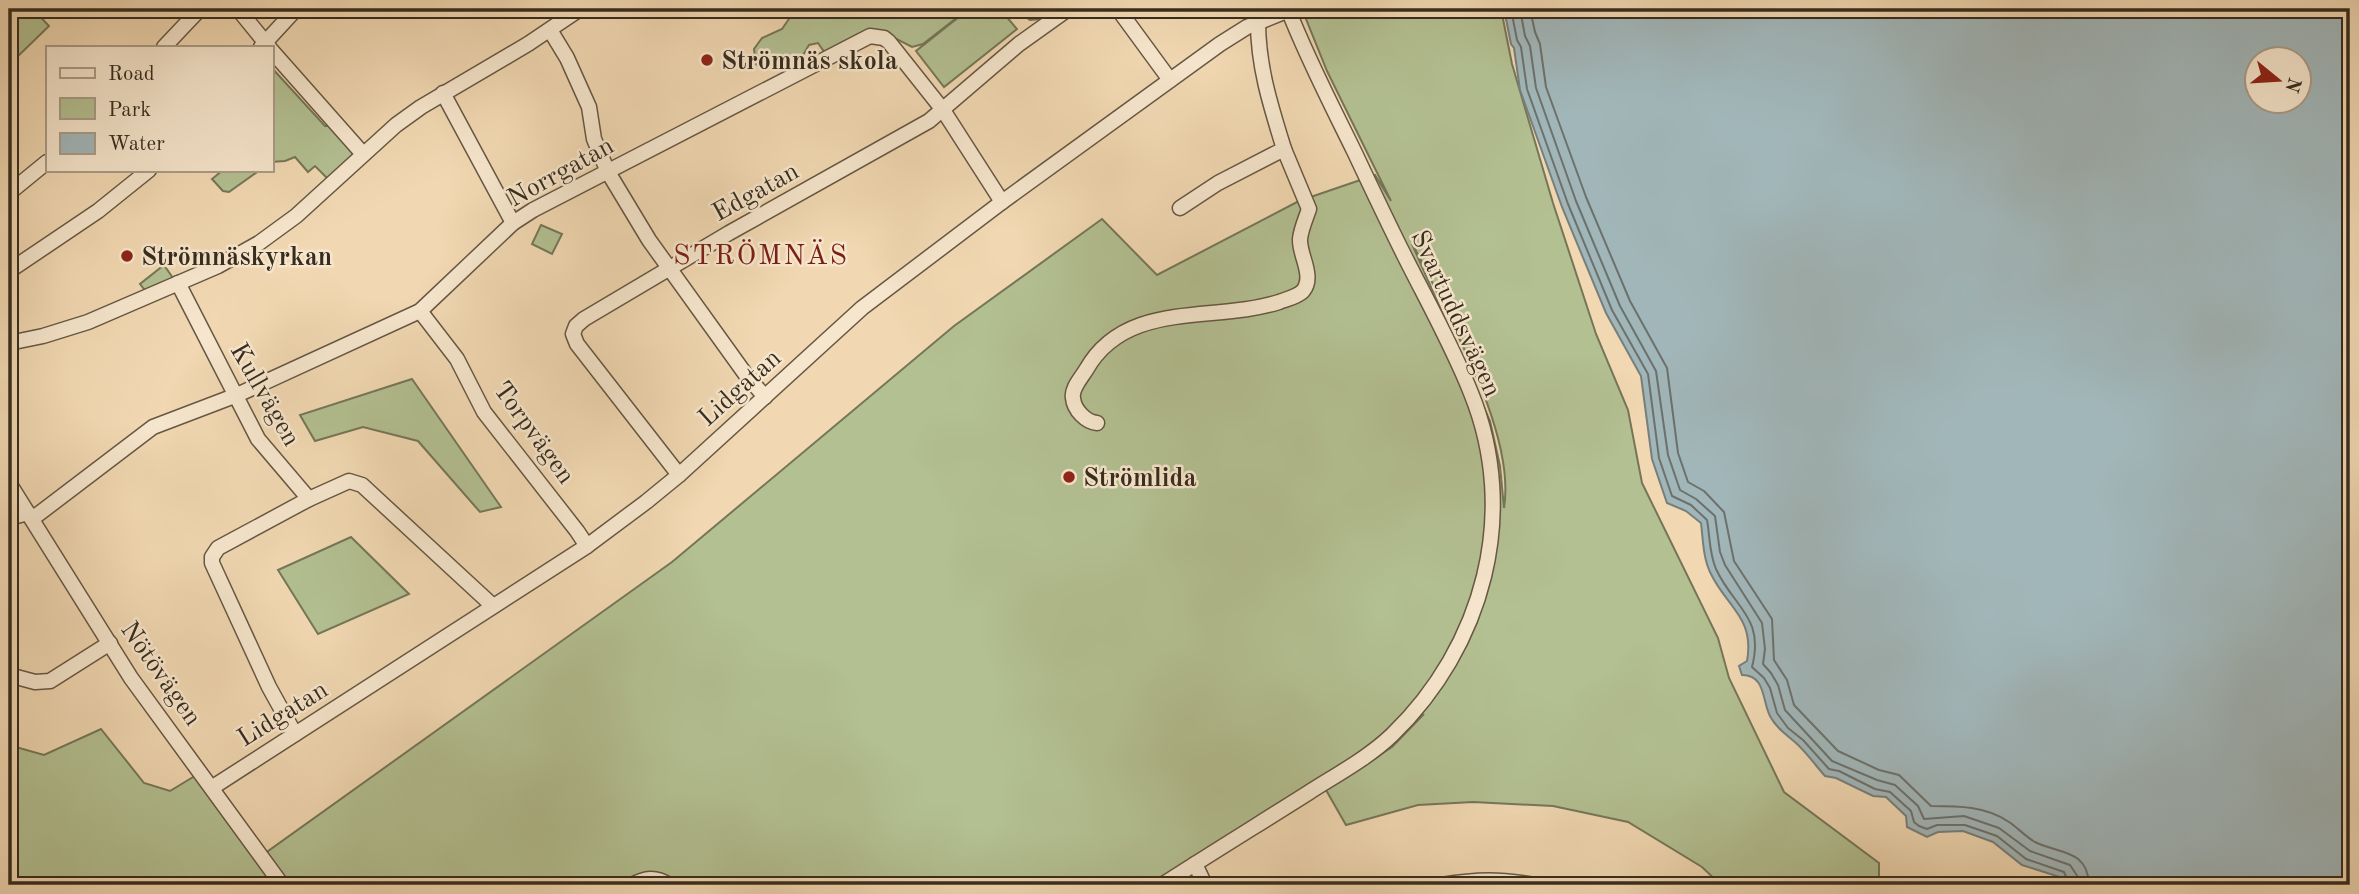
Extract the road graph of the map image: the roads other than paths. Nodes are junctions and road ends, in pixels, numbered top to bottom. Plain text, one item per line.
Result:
1 (200, 9) edge
2 (237, 9) edge
3 (296, 9) edge
4 (580, 9) edge
5 (1068, 9) edge
6 (1118, 9) edge
7 (1288, 9) edge
8 (1258, 22) junction
9 (550, 30) junction
10 (165, 46) edge
11 (266, 46) edge
12 (268, 46) edge
13 (273, 54) edge
14 (1170, 80) junction
15 (443, 93) junction
16 (943, 110) junction
17 (1284, 149) junction
18 (363, 154) junction
19 (46, 163) edge
20 (147, 172) edge
21 (608, 172) junction
22 (9, 193) edge
23 (1002, 202) junction
24 (1180, 208) dead end
25 (513, 223) junction
26 (670, 267) junction
27 (9, 271) edge
28 (178, 283) junction
29 (421, 311) junction
30 (9, 343) edge
31 (237, 395) junction
32 (765, 397) junction
33 (1097, 423) dead end
34 (679, 475) junction
35 (9, 483) edge
36 (309, 499) junction
37 (30, 517) junction
38 (9, 518) edge
39 (587, 546) junction
40 (493, 606) junction
41 (110, 643) junction
42 (9, 675) edge
43 (295, 734) junction
44 (213, 787) junction
45 (1195, 864) junction
46 (282, 885) edge
47 (632, 885) edge
48 (669, 885) edge
49 (1162, 885) edge
50 (1205, 885) edge
51 (1442, 885) edge
52 (1536, 885) edge

1 - 10 street
2 - 11 street
3 - 12 street
4 - 9 street
5 - 16 street, Edgatan
6 - 14 street
7 - 8 street, Lidgatan
7 - 45 street, Svartuddsvägen
8 - 14 street, Lidgatan
8 - 17 street
9 - 15 street
9 - 21 street
13 - 18 street
14 - 23 street, Lidgatan
15 - 18 street
15 - 25 street
16 - 21 street, Norrgatan
16 - 23 street, Norrgatan
16 - 26 street, Edgatan
17 - 24 street
17 - 33 street
18 - 28 street
19 - 22 street
20 - 27 street
21 - 25 street, Norrgatan
21 - 26 street
23 - 32 street, Lidgatan
25 - 29 street, Norrgatan
26 - 32 street
26 - 34 street, Edgatan
28 - 30 street
28 - 31 street, Kullvägen
29 - 31 street, Norrgatan
29 - 39 street, Torpvägen
31 - 36 street, Kullvägen
31 - 37 street, Norrgatan
32 - 34 street, Lidgatan
34 - 39 street, Lidgatan
35 - 37 street, Nötövägen
36 - 40 street
36 - 43 street
37 - 38 street, Norrgatan
37 - 41 street, Nötövägen
39 - 40 street, Lidgatan
40 - 43 street, Lidgatan
41 - 42 street
41 - 44 street, Nötövägen
43 - 44 street, Lidgatan
44 - 46 street, Nötövägen
45 - 49 street, Svartuddsvägen
45 - 50 street
47 - 48 street
51 - 52 street

